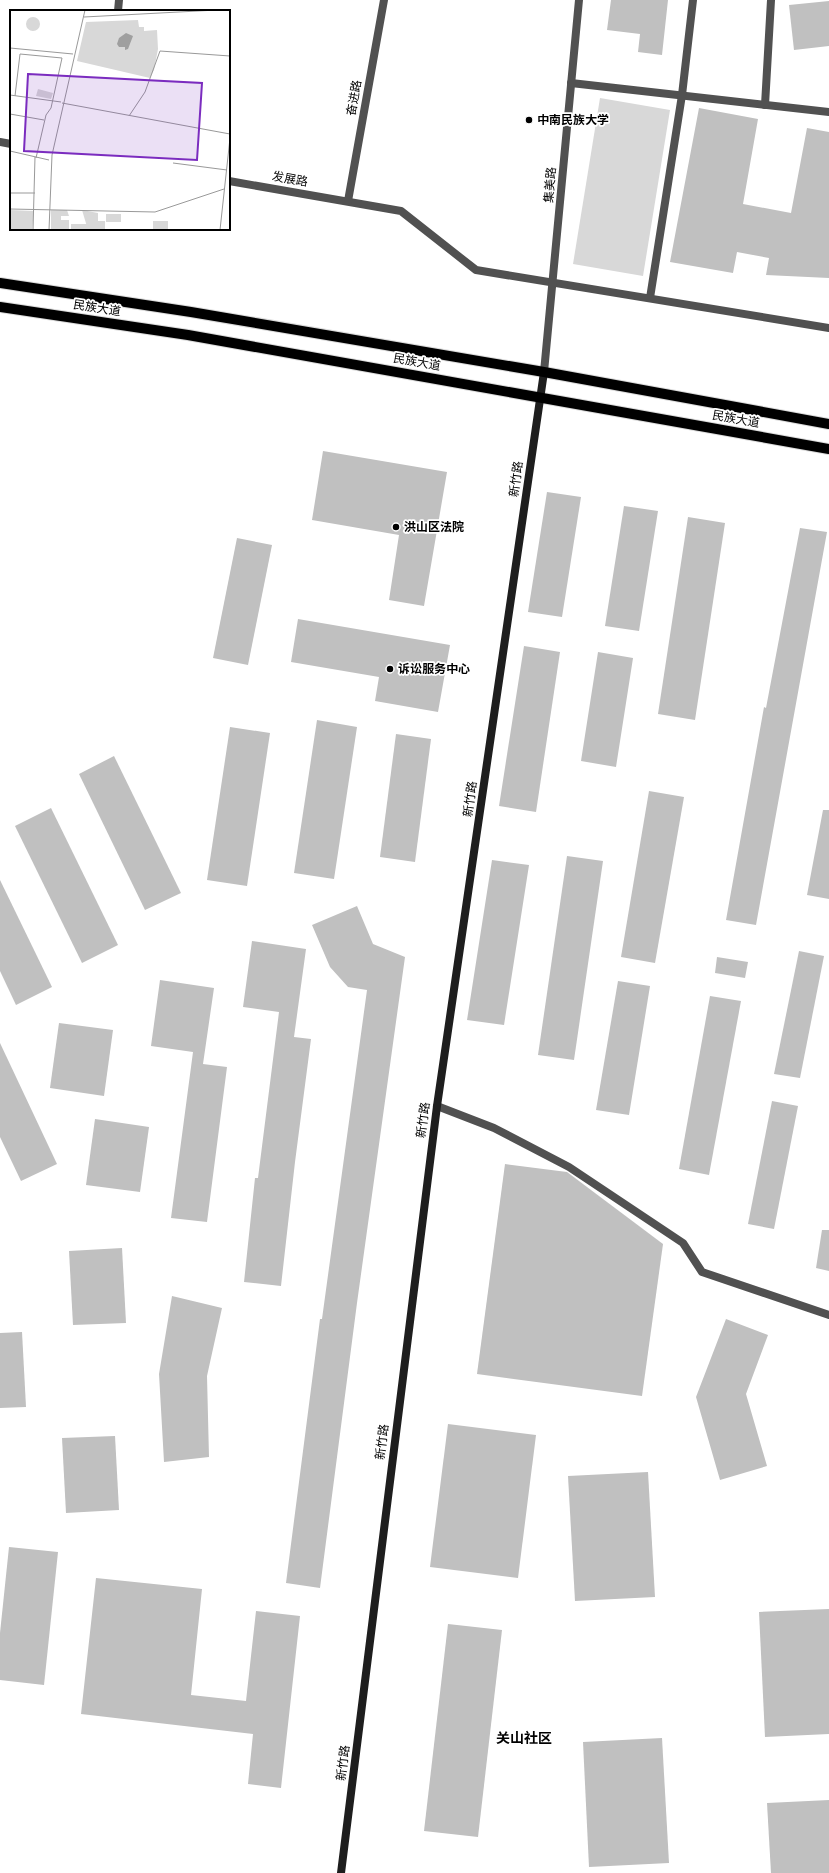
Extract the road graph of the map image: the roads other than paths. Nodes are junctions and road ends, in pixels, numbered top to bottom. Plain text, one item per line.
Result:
1 (119, 0) edge
2 (384, 0) edge
3 (579, 0) edge
4 (693, 0) edge
5 (771, 0) edge
6 (118, 10) edge
7 (572, 83) junction
8 (682, 95) junction
9 (765, 104) junction
10 (829, 112) edge
11 (0, 142) edge
12 (10, 144) edge
13 (230, 181) edge
14 (348, 201) junction
15 (553, 282) junction
16 (0, 283) edge
17 (650, 298) junction
18 (0, 307) edge
19 (829, 328) edge
20 (544, 372) junction
21 (540, 397) junction
22 (829, 424) edge
23 (829, 449) edge
24 (437, 1106) junction
25 (829, 1315) edge
26 (341, 1873) edge

1 - 6 street
2 - 14 street, 奋进路
3 - 7 street, 集美路
4 - 8 street
5 - 9 street
7 - 8 street
7 - 15 street, 集美路
8 - 9 street
8 - 17 street
9 - 10 street
11 - 12 street
13 - 14 street, 发展路
14 - 15 street, 发展路
15 - 17 street, 发展路
15 - 20 street, 集美路
16 - 20 main road, 民族大道
17 - 19 street, 发展路
18 - 21 main road, 民族大道
20 - 21 main road, 新竹路
20 - 22 main road, 民族大道
21 - 23 main road, 民族大道
21 - 24 main road, 新竹路
24 - 25 street
24 - 26 main road, 新竹路

